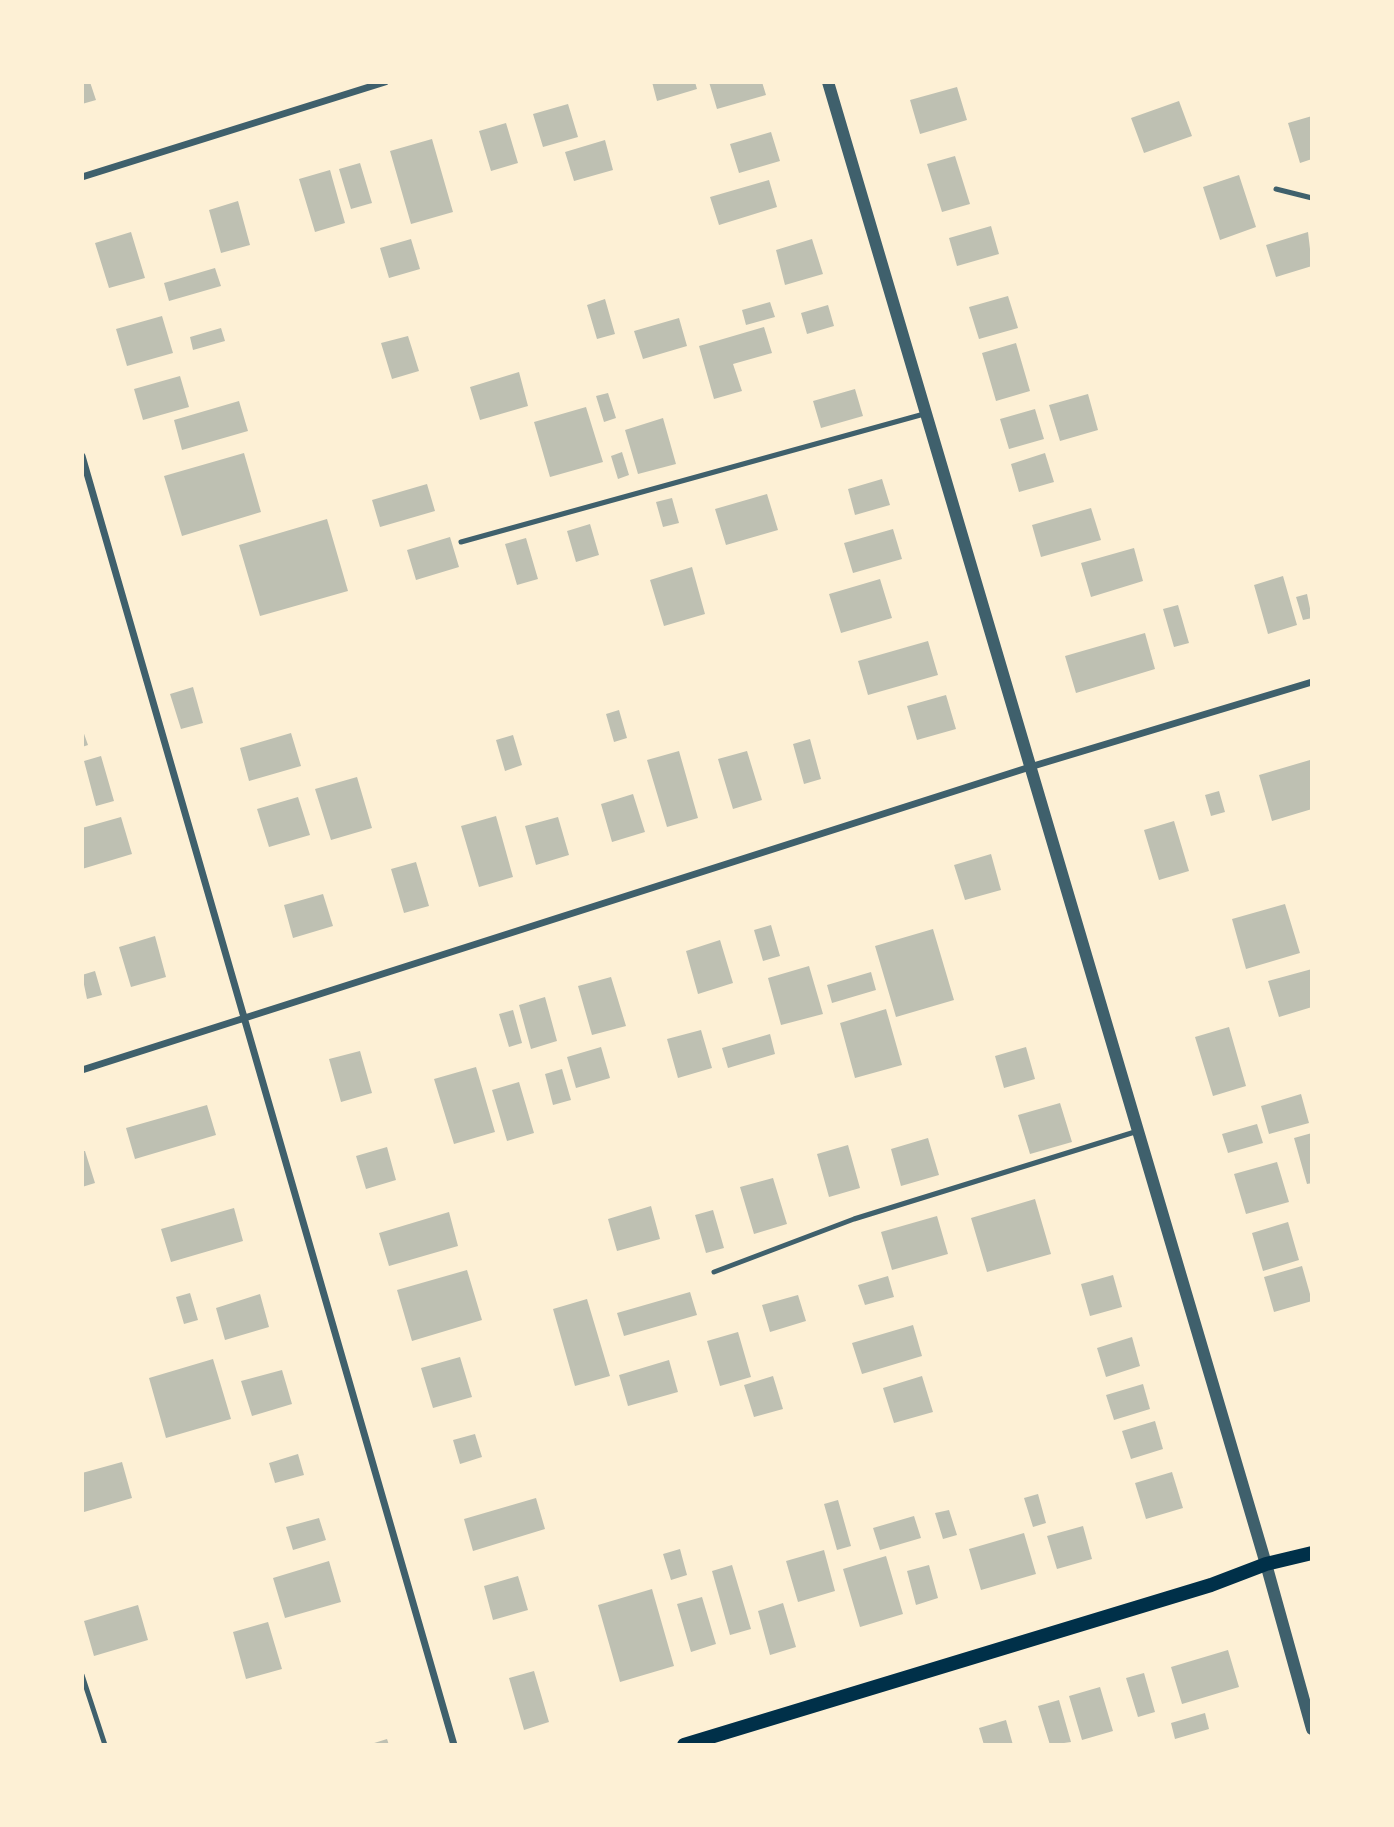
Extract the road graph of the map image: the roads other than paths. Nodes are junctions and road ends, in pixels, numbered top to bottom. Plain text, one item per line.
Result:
1 (385, 82) edge
2 (828, 82) edge
3 (82, 177) edge
4 (1276, 189) dead end
5 (1312, 198) edge
6 (925, 413) junction
7 (82, 456) edge
8 (461, 542) dead end
9 (1312, 682) edge
10 (1030, 767) junction
11 (243, 1019) junction
12 (82, 1070) edge
13 (1138, 1131) junction
14 (714, 1272) dead end
15 (1312, 1553) edge
16 (1266, 1564) junction
17 (82, 1675) edge
18 (1312, 1729) edge
19 (105, 1745) edge
20 (454, 1745) edge
21 (684, 1745) edge

1 - 3 street
2 - 6 street
4 - 5 lane
6 - 8 lane
6 - 10 street
7 - 11 street
9 - 10 street
10 - 11 street
10 - 13 street
11 - 12 street
11 - 20 street
13 - 14 lane
13 - 16 street
15 - 16 main road
16 - 18 street
16 - 21 main road
17 - 19 lane

